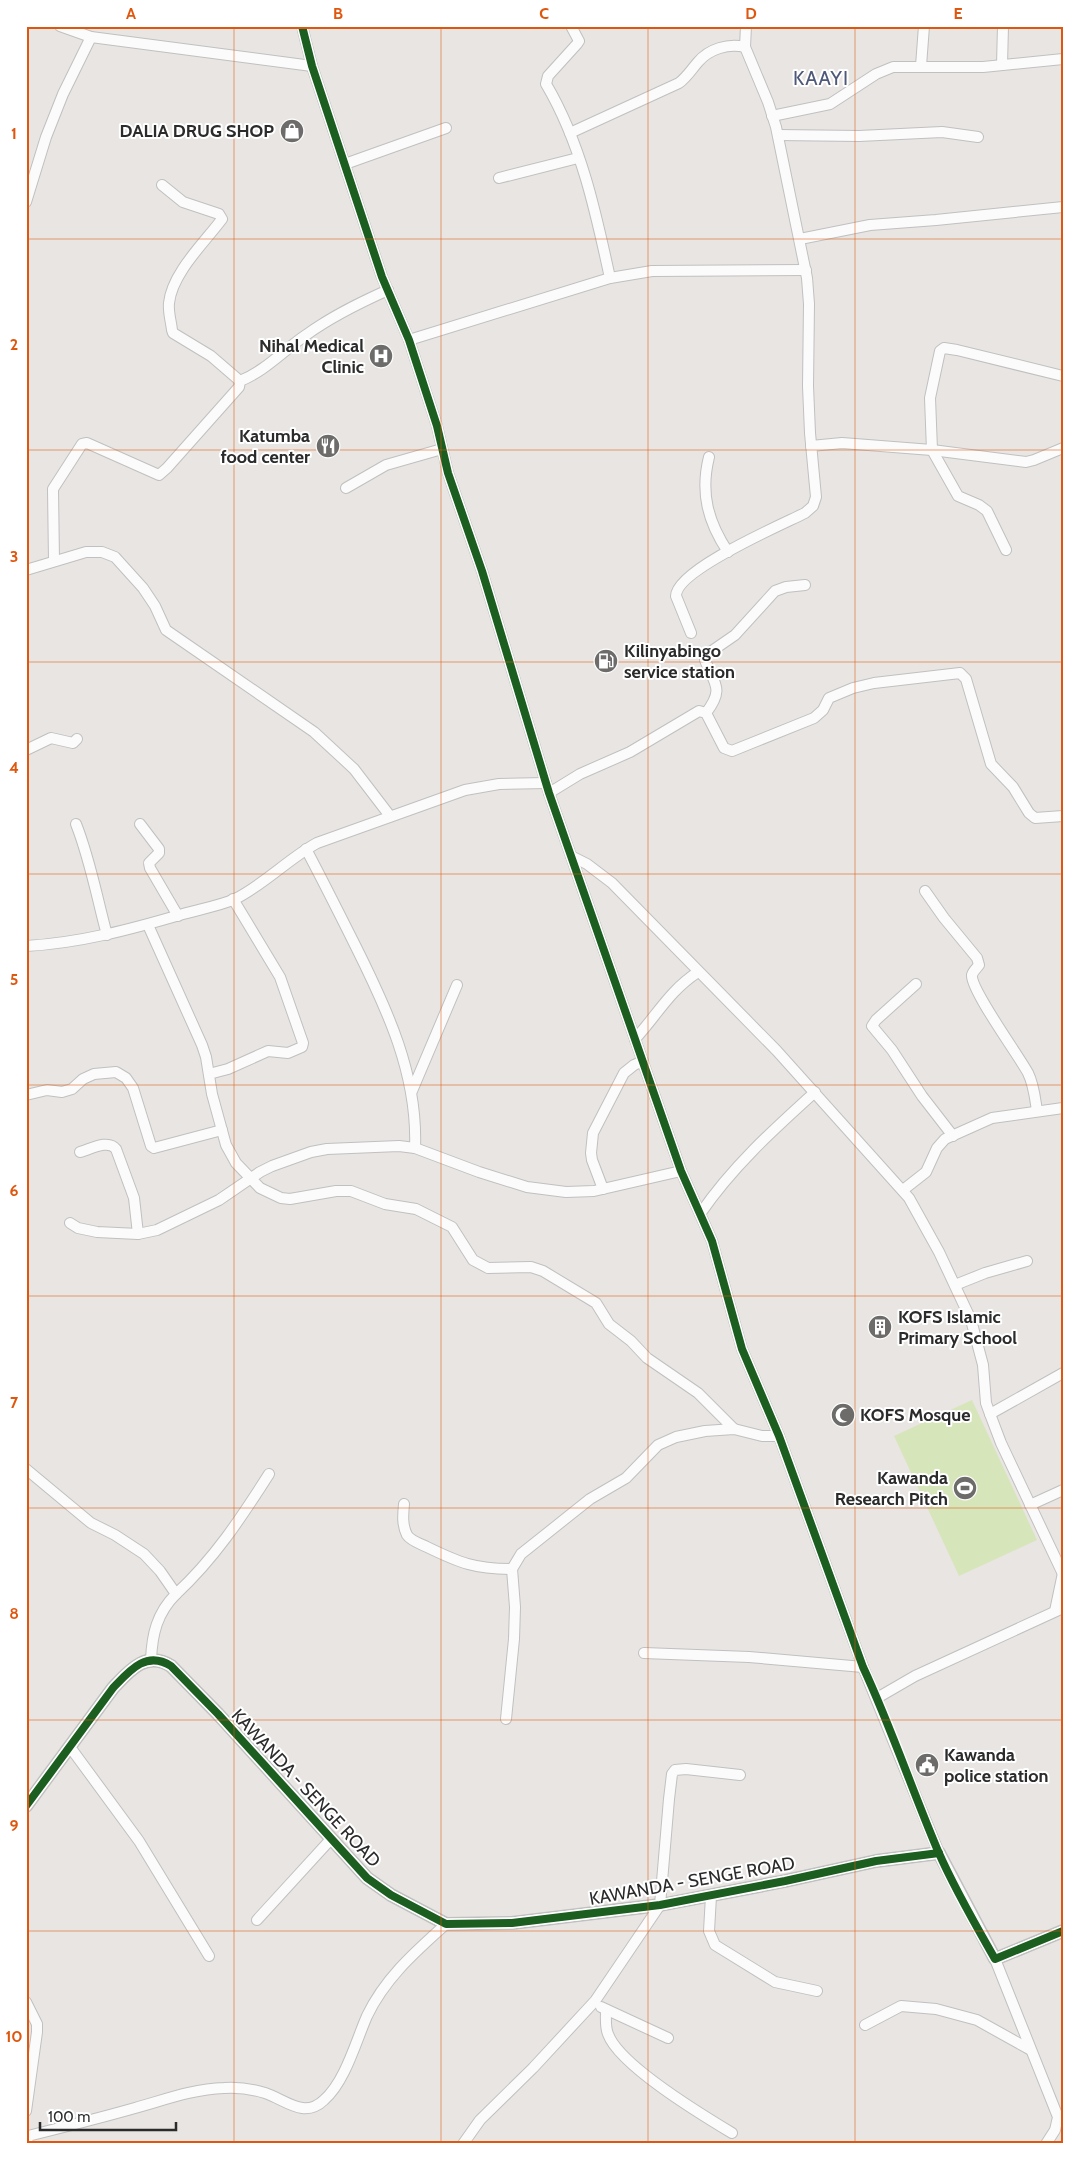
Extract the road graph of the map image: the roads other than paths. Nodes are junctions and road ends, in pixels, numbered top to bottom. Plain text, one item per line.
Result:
1 (60, 26) edge
2 (302, 26) edge
3 (571, 26) edge
4 (746, 26) edge
5 (924, 26) edge
6 (1003, 26) edge
7 (91, 37) junction
8 (745, 46) junction
9 (1063, 59) edge
10 (312, 66) junction
11 (921, 66) junction
12 (1002, 66) junction
13 (772, 116) junction
14 (446, 128) dead end
15 (570, 132) junction
16 (778, 135) junction
17 (978, 137) dead end
18 (578, 158) junction
19 (345, 164) junction
20 (499, 178) dead end
21 (162, 185) dead end
22 (26, 202) edge
23 (1063, 207) edge
24 (800, 240) junction
25 (806, 270) junction
26 (610, 278) junction
27 (388, 290) junction
28 (409, 340) junction
29 (1063, 376) edge
30 (240, 381) junction
31 (811, 446) junction
32 (1063, 448) edge
33 (442, 449) junction
34 (932, 450) junction
35 (709, 456) dead end
36 (346, 488) dead end
37 (1006, 550) dead end
38 (728, 552) junction
39 (54, 561) junction
40 (26, 570) edge
41 (805, 585) dead end
42 (691, 633) dead end
43 (706, 713) junction
44 (76, 739) dead end
45 (26, 750) edge
46 (547, 788) junction
47 (390, 816) junction
48 (1063, 816) edge
49 (76, 824) dead end
50 (140, 824) dead end
51 (306, 849) junction
52 (572, 856) junction
53 (926, 891) dead end
54 (233, 900) junction
55 (178, 916) junction
56 (148, 925) junction
57 (107, 934) junction
58 (26, 946) edge
59 (698, 972) junction
60 (916, 984) dead end
61 (457, 985) dead end
62 (635, 1039) junction
63 (643, 1061) junction
64 (209, 1074) junction
65 (412, 1091) junction
66 (815, 1092) junction
67 (26, 1095) edge
68 (1063, 1108) edge
69 (1037, 1111) junction
70 (222, 1130) junction
71 (953, 1136) junction
72 (415, 1148) junction
73 (80, 1152) dead end
74 (681, 1170) junction
75 (251, 1179) junction
76 (603, 1189) junction
77 (903, 1190) junction
78 (700, 1214) junction
79 (70, 1223) dead end
80 (138, 1234) junction
81 (1027, 1261) dead end
82 (955, 1285) junction
83 (1063, 1373) edge
84 (990, 1414) junction
85 (734, 1429) junction
86 (779, 1436) junction
87 (26, 1470) edge
88 (269, 1474) dead end
89 (1063, 1490) edge
90 (404, 1504) dead end
91 (1030, 1505) junction
92 (512, 1569) junction
93 (1063, 1573) edge
94 (176, 1594) junction
95 (1059, 1610) edge
96 (644, 1653) dead end
97 (151, 1660) junction
98 (863, 1667) junction
99 (877, 1698) junction
100 (506, 1719) dead end
101 (70, 1748) junction
102 (740, 1775) dead end
103 (26, 1806) edge
104 (331, 1839) junction
105 (939, 1853) junction
106 (711, 1896) junction
107 (660, 1905) junction
108 (257, 1920) dead end
109 (446, 1924) junction
110 (1063, 1931) edge
111 (209, 1956) dead end
112 (995, 1959) junction
113 (817, 1991) dead end
114 (595, 2001) junction
115 (26, 2002) edge
116 (606, 2010) junction
117 (31, 2024) edge
118 (865, 2024) dead end
119 (668, 2038) dead end
120 (1029, 2049) junction
121 (26, 2111) edge
122 (1060, 2123) edge
123 (732, 2132) dead end
124 (27, 2138) edge
125 (462, 2144) edge
126 (1046, 2144) edge

1 - 7 street
2 - 10 street
3 - 15 street
4 - 8 street
5 - 11 street
6 - 12 street
7 - 10 street
7 - 22 street
8 - 13 street
8 - 15 street
9 - 12 street
10 - 19 street
11 - 12 street
11 - 13 street
13 - 16 street
14 - 19 street
15 - 18 street
16 - 17 street
16 - 24 street
18 - 20 street
18 - 26 street
19 - 27 street
21 - 30 street
23 - 24 street
24 - 25 street
25 - 26 street
25 - 31 street
26 - 28 street
27 - 28 street
27 - 30 street
28 - 33 street
29 - 34 street
30 - 39 street
31 - 34 street
31 - 38 street
32 - 34 street
33 - 36 street
33 - 46 street
34 - 37 street
35 - 38 street
38 - 42 street
39 - 40 street
39 - 47 street
41 - 43 street
43 - 46 street
43 - 48 street
44 - 45 street
46 - 47 street
46 - 52 street
47 - 51 street
49 - 57 street
50 - 55 street
51 - 54 street
51 - 65 street
52 - 59 street
52 - 62 street
53 - 69 street
54 - 55 street
54 - 64 street
55 - 56 street
56 - 57 street
56 - 64 street
57 - 58 street
59 - 62 street
59 - 66 street
60 - 71 street
61 - 65 street
62 - 63 street
63 - 74 street
63 - 76 street
64 - 70 street
65 - 72 street
66 - 77 street
66 - 78 street
67 - 70 street
68 - 69 street
69 - 71 street
70 - 75 street
71 - 77 street
72 - 75 street
72 - 76 street
73 - 80 street
74 - 76 street
74 - 78 street
75 - 80 street
75 - 85 street
77 - 82 street
78 - 86 street
79 - 80 street
81 - 82 street
82 - 84 street
83 - 84 street
84 - 91 street
85 - 86 street
85 - 92 street
86 - 98 street
87 - 94 street
88 - 94 street
89 - 91 street
90 - 92 street
91 - 93 street
92 - 100 street
93 - 95 street
94 - 97 street
95 - 99 street
96 - 98 street
97 - 101 street
97 - 104 street, KAWANDA - SENGE ROAD
98 - 99 street
99 - 105 street
101 - 103 street
101 - 111 street
102 - 107 street
104 - 108 street
104 - 109 street, KAWANDA - SENGE ROAD
105 - 106 street, KAWANDA - SENGE ROAD
105 - 112 street
106 - 107 street, KAWANDA - SENGE ROAD
106 - 113 street
107 - 109 street, KAWANDA - SENGE ROAD
107 - 114 street
109 - 124 street
110 - 112 street
112 - 120 street
114 - 116 street
114 - 125 street
115 - 117 street
116 - 119 street
116 - 123 street
117 - 121 street
118 - 120 street
120 - 122 street
122 - 126 street

